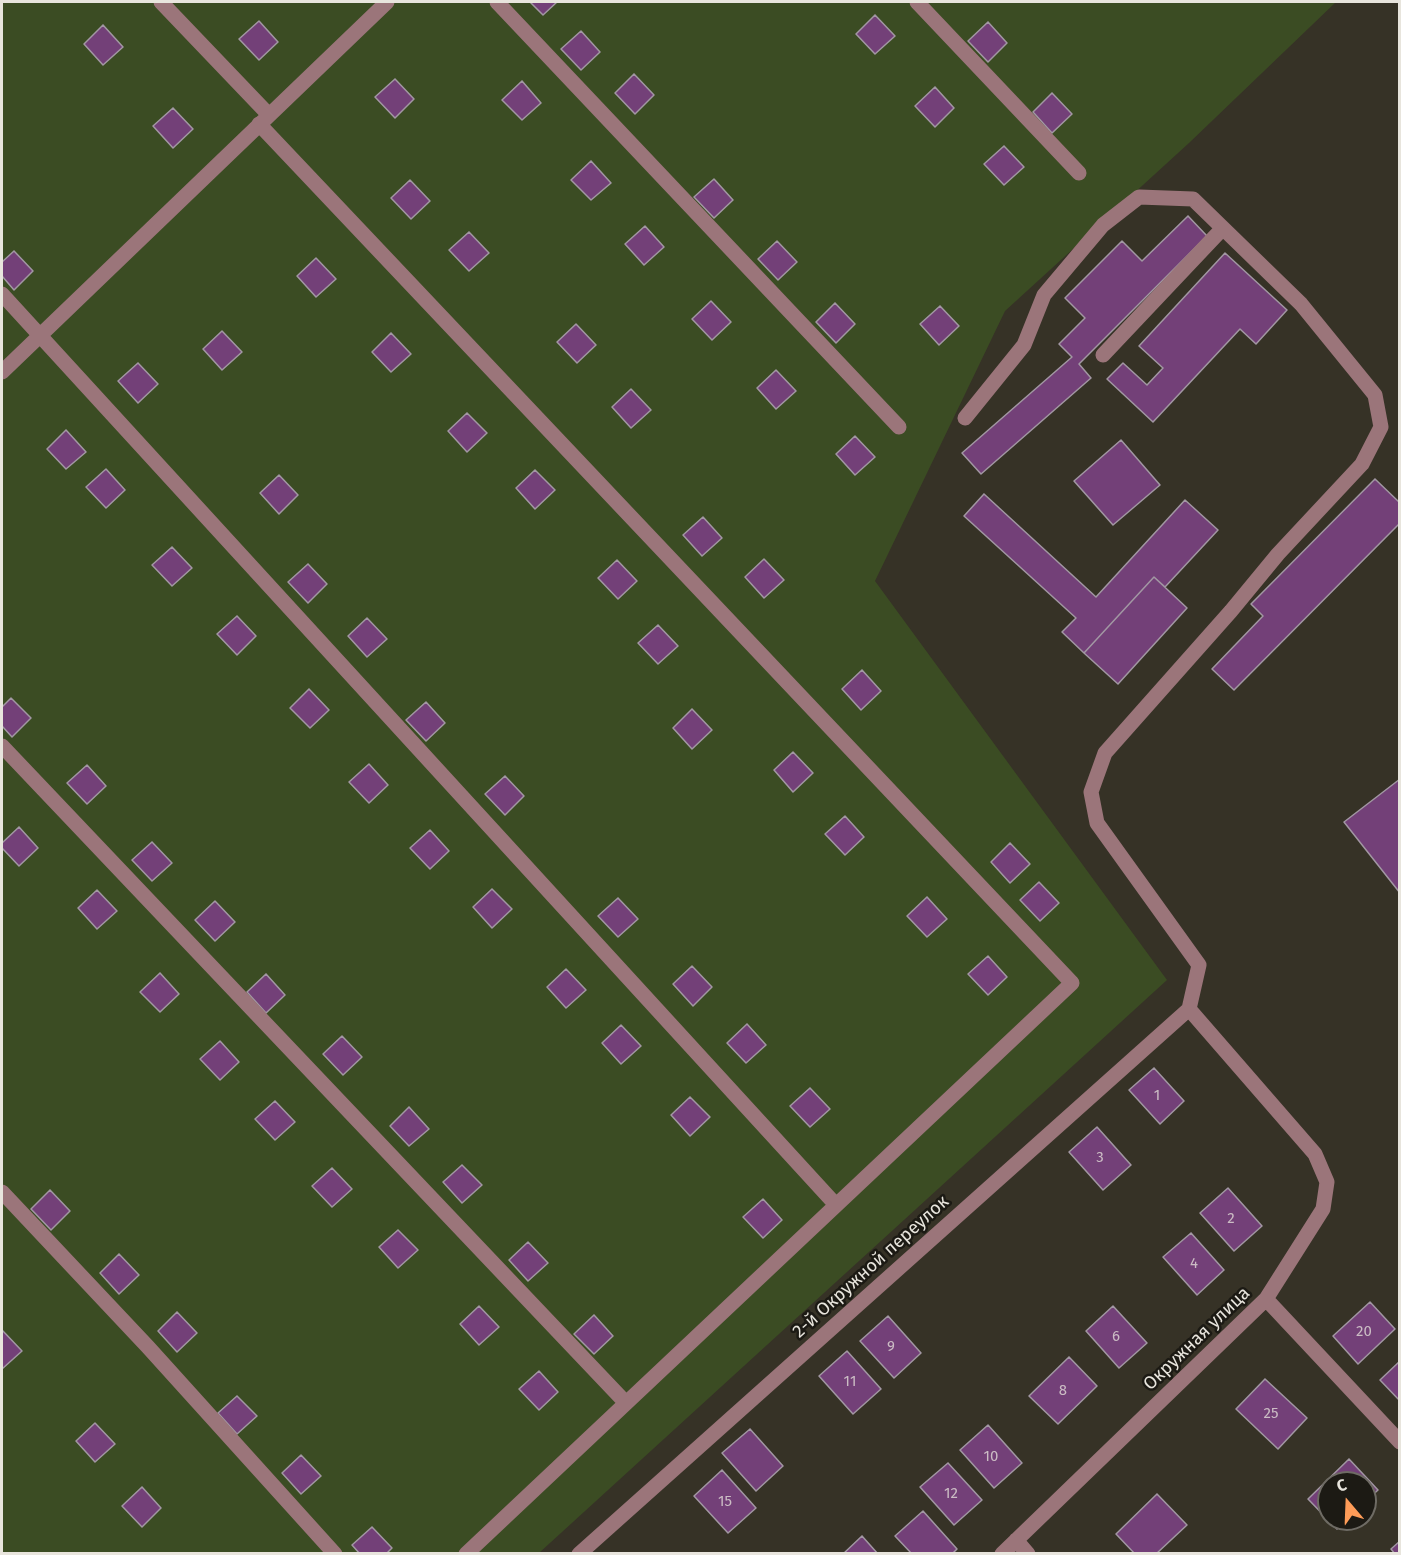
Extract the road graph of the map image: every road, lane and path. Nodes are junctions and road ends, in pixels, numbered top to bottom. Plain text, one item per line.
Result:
1 (161, 2) edge
2 (387, 2) edge
3 (497, 2) edge
4 (917, 2) edge
5 (264, 119) junction
6 (1079, 173) dead end
7 (1223, 228) junction
8 (2, 294) edge
9 (40, 335) junction
10 (1103, 355) dead end
11 (2, 372) edge
12 (965, 418) dead end
13 (899, 427) dead end
14 (2, 746) edge
15 (1189, 1009) junction
16 (2, 1192) edge
17 (836, 1205) junction
18 (1266, 1299) junction
19 (626, 1403) junction
20 (1400, 1442) edge
21 (1016, 1540) junction
22 (335, 1554) edge
23 (466, 1554) edge
24 (579, 1554) edge
25 (1002, 1554) edge
26 (1028, 1554) edge

1 - 5 street
2 - 5 street
3 - 13 street
4 - 6 street
5 - 9 street
5 - 17 street
7 - 10 street
7 - 12 street
7 - 15 street
8 - 9 street
9 - 11 street
9 - 17 street
14 - 19 street
15 - 18 street, Окружная улица
15 - 24 street, 2-й Окружной переулок
16 - 22 street
17 - 19 street
18 - 20 street
18 - 21 street, Окружная улица
19 - 23 street
21 - 25 street, Окружная улица
21 - 26 street

